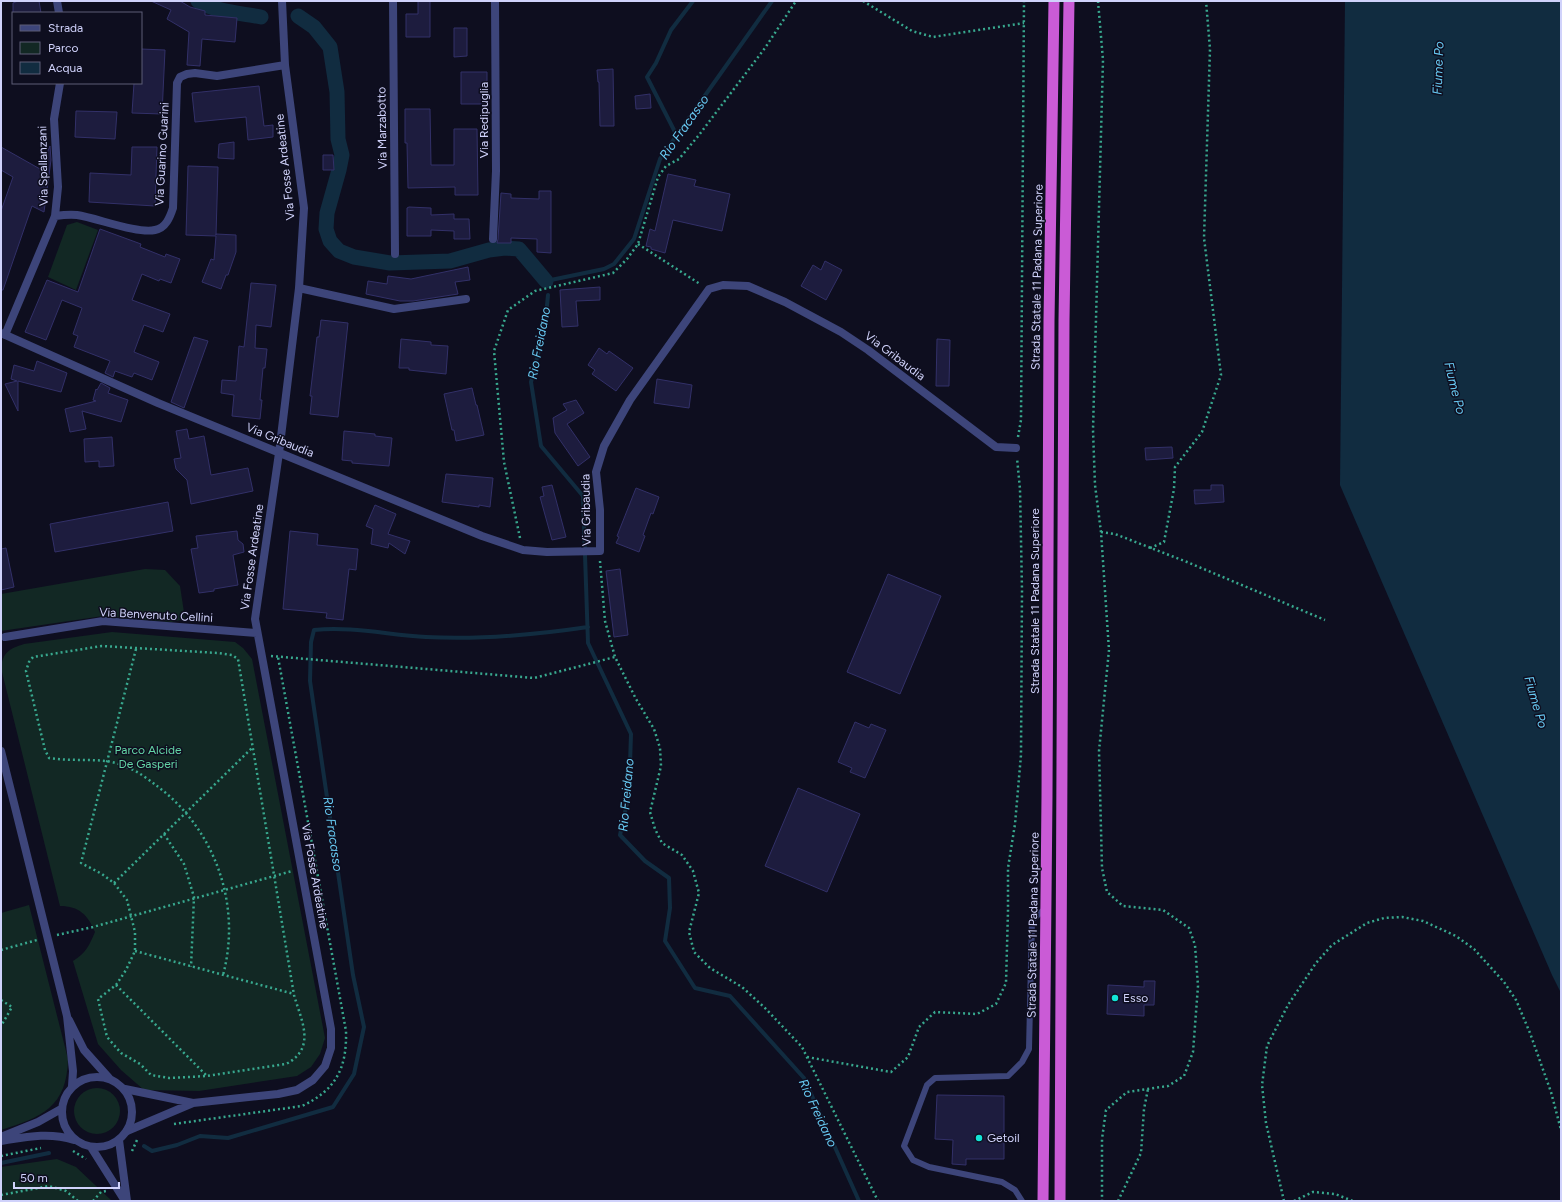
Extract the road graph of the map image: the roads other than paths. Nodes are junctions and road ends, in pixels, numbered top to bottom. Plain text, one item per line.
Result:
1 (57, 1) edge
2 (282, 1) edge
3 (393, 1) edge
4 (495, 1) edge
5 (1054, 1) edge
6 (1069, 1) edge
7 (59, 12) edge
8 (286, 65) junction
9 (60, 84) edge
10 (56, 216) junction
11 (493, 239) dead end
12 (395, 254) dead end
13 (299, 288) junction
14 (466, 300) dead end
15 (3, 334) edge
16 (1016, 448) road end
17 (279, 453) junction
18 (257, 634) junction
19 (5, 637) dead end
20 (1, 751) edge
21 (1046, 908) junction
22 (67, 1016) junction
23 (109, 1078) junction
24 (72, 1086) junction
25 (124, 1089) junction
26 (193, 1103) junction
27 (61, 1109) junction
28 (127, 1131) junction
29 (1, 1137) edge
30 (74, 1140) junction
31 (118, 1140) junction
32 (1, 1141) edge
33 (91, 1147) junction
34 (126, 1201) edge
35 (1022, 1201) edge
36 (1043, 1201) edge
37 (1060, 1201) edge

1 - 7 street
2 - 8 street, Via Fosse Ardeatine
3 - 12 street, Via Marzabotto
4 - 11 street, Via Redipuglia
5 - 21 highway, Strada Statale 11 Padana Superiore
6 - 37 highway
8 - 10 street, Via Guarino Guarini
8 - 13 street, Via Fosse Ardeatine
9 - 10 street, Via Spallanzani
10 - 15 street, Via Spallanzani
13 - 14 street
13 - 17 street, Via Fosse Ardeatine
15 - 17 street, Via Gribaudia
16 - 17 street, Via Gribaudia
17 - 18 street, Via Fosse Ardeatine
18 - 19 street, Via Benvenuto Cellini
18 - 26 street, Via Fosse Ardeatine
20 - 22 street
21 - 35 lane
21 - 36 highway, Strada Statale 11 Padana Superiore
22 - 23 street
22 - 24 street
23 - 24 street
23 - 25 street
24 - 27 street
25 - 26 street, Via Fosse Ardeatine
25 - 28 street
26 - 28 street, Via Fosse Ardeatine
27 - 29 street
27 - 30 street
28 - 31 street
30 - 32 street
30 - 33 street
31 - 33 street
31 - 34 street
33 - 34 street

